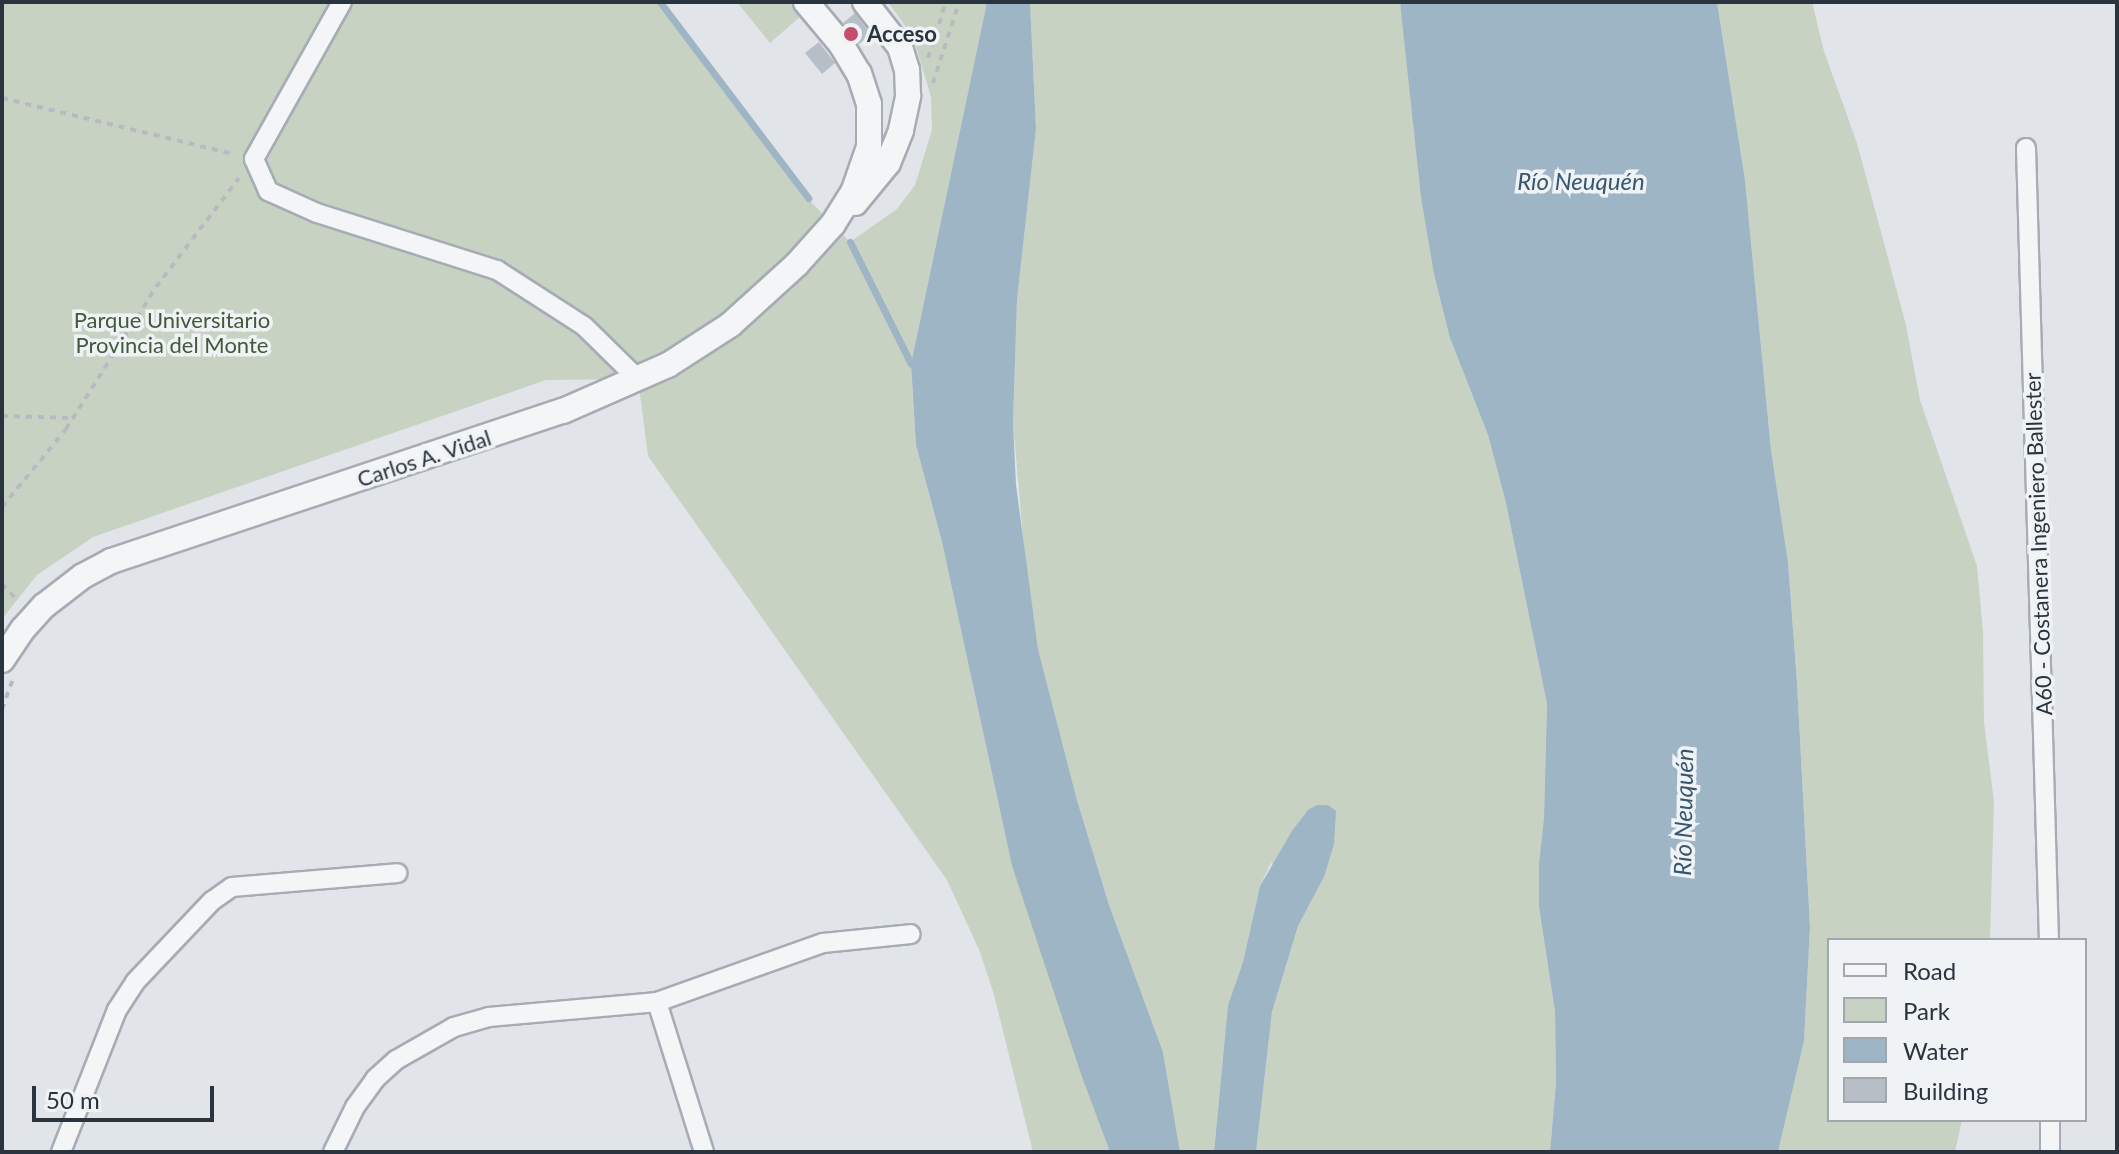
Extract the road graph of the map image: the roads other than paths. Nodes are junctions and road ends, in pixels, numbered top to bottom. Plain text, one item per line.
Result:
1 (342, 2) edge
2 (806, 2) edge
3 (865, 2) edge
4 (2026, 148) dead end
5 (833, 224) junction
6 (638, 379) junction
7 (2, 660) edge
8 (397, 873) dead end
9 (911, 934) dead end
10 (2049, 938) edge
11 (657, 1002) junction
12 (2050, 1122) edge
13 (61, 1152) edge
14 (333, 1152) edge
15 (704, 1152) edge
16 (2050, 1152) edge

1 - 6 street
2 - 5 street
3 - 5 street
4 - 10 street, A60 - Costanera Ingeniero Ballester
5 - 6 street, Carlos A. Vidal
6 - 7 street, Carlos A. Vidal
8 - 13 street
9 - 11 street
11 - 14 street
11 - 15 street
12 - 16 street

